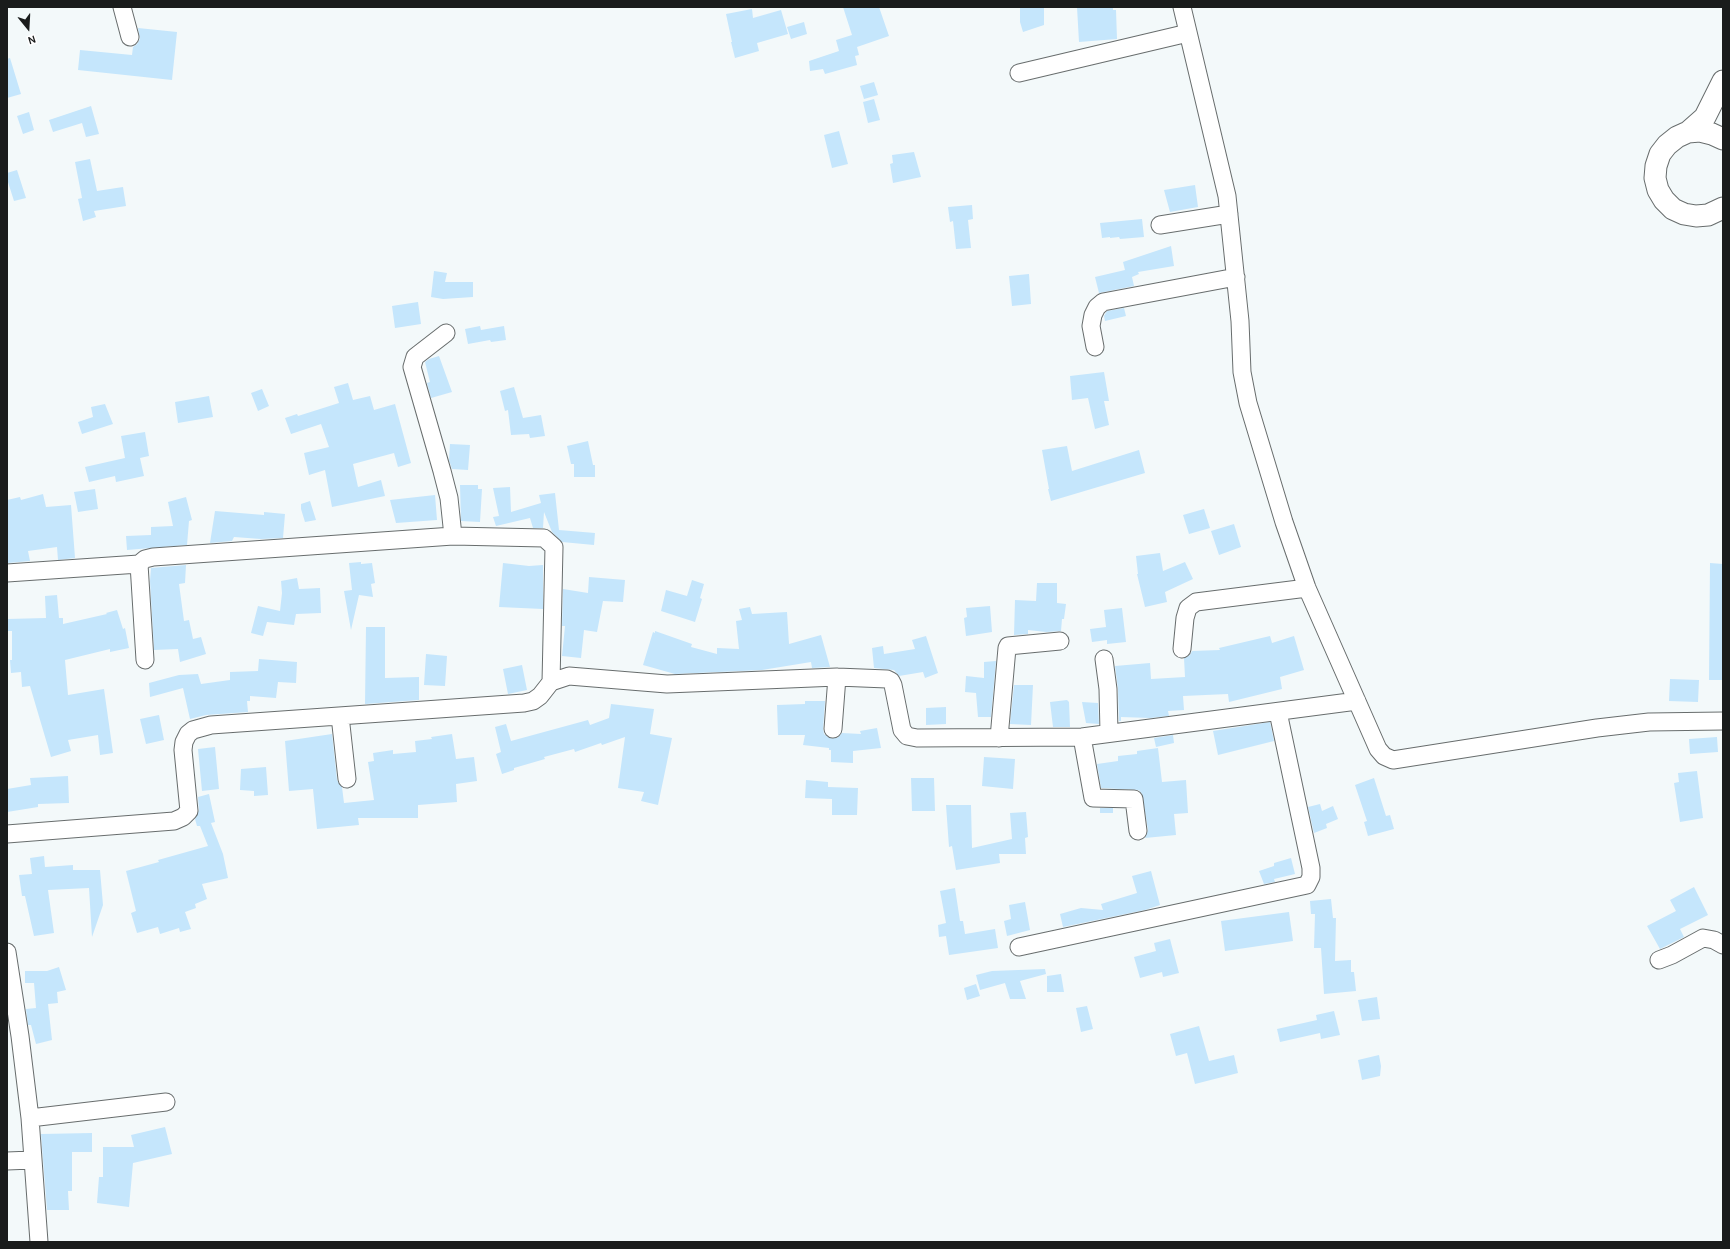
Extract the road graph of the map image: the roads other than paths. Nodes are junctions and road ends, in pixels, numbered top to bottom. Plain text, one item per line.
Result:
1 (122, 7) edge
2 (1182, 7) edge
3 (1188, 32) junction
4 (130, 37) dead end
5 (1019, 73) dead end
6 (1723, 81) edge
7 (1688, 132) junction
8 (1723, 139) edge
9 (1722, 210) edge
10 (1229, 214) junction
11 (1160, 225) dead end
12 (1236, 277) junction
13 (446, 333) dead end
14 (1094, 347) dead end
15 (453, 536) junction
16 (139, 564) junction
17 (7, 573) edge
18 (1307, 588) junction
19 (1060, 641) dead end
20 (1182, 649) dead end
21 (1104, 659) dead end
22 (145, 660) dead end
23 (837, 677) junction
24 (551, 682) junction
25 (1356, 701) junction
26 (1278, 712) junction
27 (340, 716) junction
28 (1723, 721) edge
29 (833, 730) dead end
30 (1109, 733) junction
31 (1082, 737) junction
32 (999, 738) junction
33 (347, 779) dead end
34 (1138, 831) dead end
35 (7, 834) edge
36 (1723, 945) edge
37 (1020, 947) dead end
38 (7, 952) edge
39 (1659, 960) dead end
40 (14, 1034) edge
41 (166, 1102) dead end
42 (30, 1118) junction
43 (32, 1160) junction
44 (7, 1161) edge
45 (39, 1242) edge

1 - 4 street
2 - 3 street
3 - 5 street
3 - 10 street
6 - 7 street
7 - 8 street
7 - 9 street
10 - 11 street
10 - 12 street
12 - 14 street
12 - 18 street
13 - 15 street
15 - 16 street
15 - 24 street
16 - 17 street
16 - 22 street
18 - 20 street
18 - 25 street
19 - 32 street
21 - 30 street
23 - 24 street
23 - 29 street
23 - 32 street
24 - 27 street
25 - 26 street
25 - 28 street
26 - 30 street
26 - 37 street
27 - 33 street
27 - 35 street
30 - 31 street
31 - 32 street
31 - 34 street
36 - 39 street
38 - 40 street
40 - 42 street
41 - 42 street
42 - 43 street
43 - 44 street
43 - 45 street

